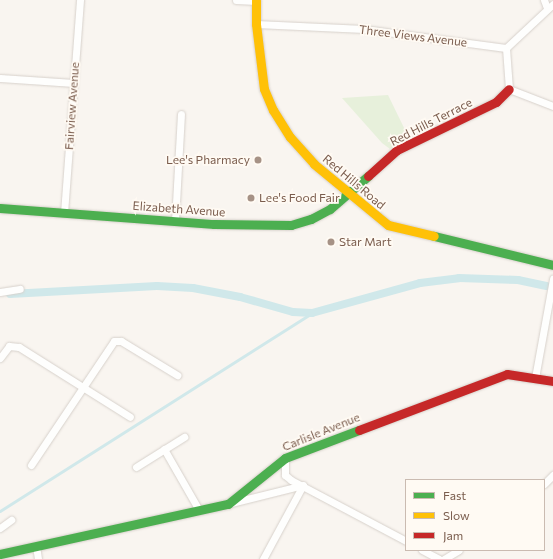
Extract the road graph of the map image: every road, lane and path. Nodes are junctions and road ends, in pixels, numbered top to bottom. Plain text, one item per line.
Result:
1 (80, 0) edge
2 (236, 0) edge
3 (544, 0) edge
4 (256, 1) edge
5 (550, 6) edge
6 (256, 24) junction
7 (506, 48) junction
8 (0, 78) edge
9 (74, 83) junction
10 (509, 89) junction
11 (553, 106) edge
12 (181, 114) dead end
13 (346, 193) junction
14 (0, 208) edge
15 (64, 213) junction
16 (175, 221) junction
17 (553, 265) edge
18 (553, 279) edge
19 (20, 289) dead end
20 (0, 292) edge
21 (0, 358) edge
22 (177, 375) dead end
23 (535, 378) junction
24 (553, 381) edge
25 (84, 388) junction
26 (130, 417) dead end
27 (184, 437) dead end
28 (164, 450) junction
29 (285, 458) junction
30 (31, 465) dead end
31 (136, 467) dead end
32 (553, 475) edge
33 (545, 483) edge
34 (303, 485) junction
35 (228, 504) junction
36 (199, 510) junction
37 (11, 520) dead end
38 (0, 528) edge
39 (405, 540) edge
40 (36, 546) junction
41 (424, 551) edge
42 (457, 551) edge
43 (0, 554) edge
44 (38, 559) edge
45 (263, 559) edge
46 (439, 559) edge
47 (444, 559) edge

1 - 9 street, Fairview Avenue
2 - 4 street
3 - 5 street
4 - 6 street, Red Hills Road
5 - 7 street
6 - 7 street, Three Views Avenue
6 - 13 street, Red Hills Road
7 - 10 street
8 - 9 street
9 - 15 street, Fairview Avenue
10 - 11 street
10 - 13 street, Red Hills Terrace
12 - 16 street
13 - 16 street, Elizabeth Avenue
13 - 17 street, Red Hills Road
14 - 15 street, Elizabeth Avenue
15 - 16 street, Elizabeth Avenue
18 - 23 street
19 - 20 street
21 - 25 street
22 - 25 street
23 - 24 street, Carlisle Avenue
23 - 29 street, Carlisle Avenue
25 - 26 street
25 - 30 street
27 - 28 street
28 - 31 street
28 - 36 street
29 - 34 street
29 - 35 street, Carlisle Avenue
32 - 33 street
34 - 35 street
34 - 39 street
34 - 45 street
35 - 36 street, Carlisle Avenue
36 - 40 street, Carlisle Avenue
37 - 38 street
40 - 43 street, Carlisle Avenue
40 - 44 street
41 - 46 street
42 - 47 street

